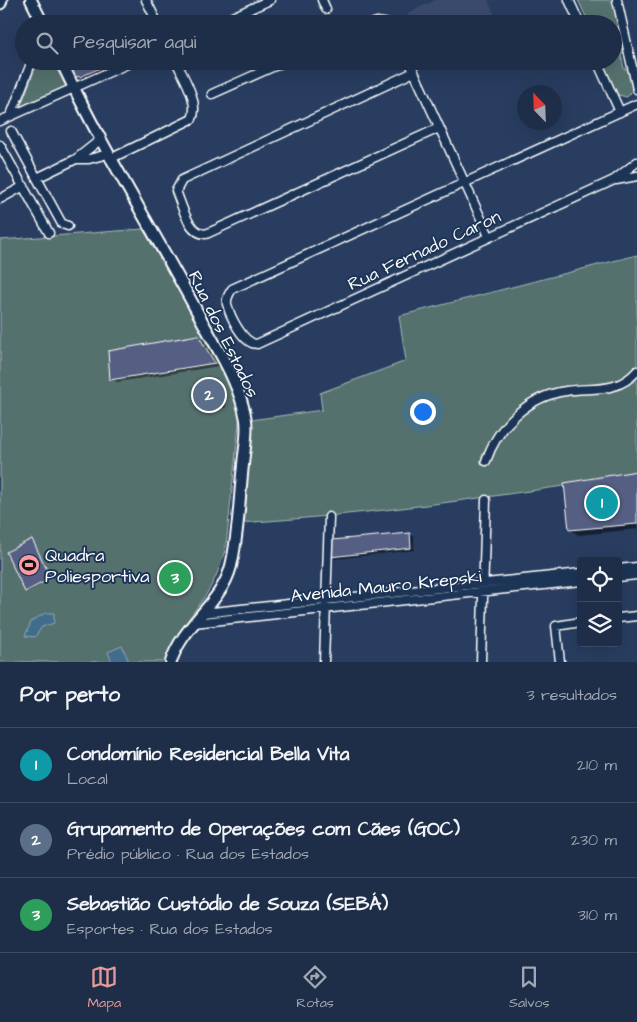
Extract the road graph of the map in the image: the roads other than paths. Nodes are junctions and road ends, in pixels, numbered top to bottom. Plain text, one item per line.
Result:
1 (32, 0) edge
2 (146, 0) edge
3 (322, 0) edge
4 (569, 0) edge
5 (617, 0) edge
6 (264, 1) edge
7 (326, 9) dead end
8 (39, 15) edge
9 (154, 15) edge
10 (236, 15) edge
11 (576, 15) edge
12 (620, 15) edge
13 (622, 22) edge
14 (28, 70) edge
15 (64, 70) edge
16 (114, 70) edge
17 (180, 70) edge
18 (266, 70) edge
19 (601, 70) edge
20 (414, 72) joint
21 (73, 88) junction
22 (637, 89) edge
23 (212, 94) dead end
24 (637, 104) edge
25 (620, 112) junction
26 (11, 115) junction
27 (0, 121) edge
28 (440, 128) junction
29 (11, 130) dead end
30 (100, 140) junction
31 (0, 145) edge
32 (109, 157) junction
33 (76, 159) junction
34 (637, 162) edge
35 (637, 176) edge
36 (37, 178) junction
37 (614, 180) junction
38 (464, 183) junction
39 (24, 186) junction
40 (0, 199) edge
41 (68, 226) dead end
42 (50, 233) dead end
43 (490, 236) junction
44 (637, 371) edge
45 (486, 461) dead end
46 (486, 500) dead end
47 (329, 517) dead end
48 (637, 567) edge
49 (622, 569) edge
50 (577, 574) edge
51 (637, 575) edge
52 (622, 577) edge
53 (577, 581) edge
54 (482, 587) junction
55 (326, 603) junction
56 (203, 613) junction
57 (637, 616) edge
58 (622, 618) edge
59 (194, 623) junction
60 (577, 623) edge
61 (172, 662) edge
62 (324, 662) edge
63 (481, 662) edge
64 (560, 662) edge

1 - 8 street
2 - 9 street
3 - 7 street
4 - 11 street
5 - 12 street
6 - 10 street
13 - 22 street
14 - 26 street
15 - 21 street, Rua dos Estados
16 - 21 street
17 - 32 street
18 - 23 street
19 - 25 street
20 - 28 street
20 - 28 street
21 - 26 street
21 - 30 street, Rua dos Estados
24 - 25 street
25 - 38 street
26 - 27 street
28 - 38 street
29 - 36 street
30 - 32 street, Rua dos Estados
30 - 33 street
31 - 39 street
32 - 33 street
32 - 56 street, Rua dos Estados
33 - 36 street
34 - 37 street, Rua Fernado Caron
35 - 37 street, Rua Fernado Caron
36 - 41 street
37 - 43 street, Rua Fernado Caron
38 - 43 street
38 - 43 street, Rua Fernado Caron
39 - 40 street
39 - 42 street
44 - 45 street
46 - 54 street
47 - 55 street
48 - 49 street
50 - 54 street, Avenida Mauro Krepski
51 - 52 street
53 - 54 street, Avenida Mauro Krepski
54 - 55 street, Avenida Mauro Krepski
54 - 63 street
55 - 56 street, Avenida Mauro Krepski
55 - 59 street, Avenida Mauro Krepski
55 - 62 street
56 - 59 street, Rua dos Estados
57 - 58 street
59 - 61 street, Rua dos Estados
60 - 64 street

